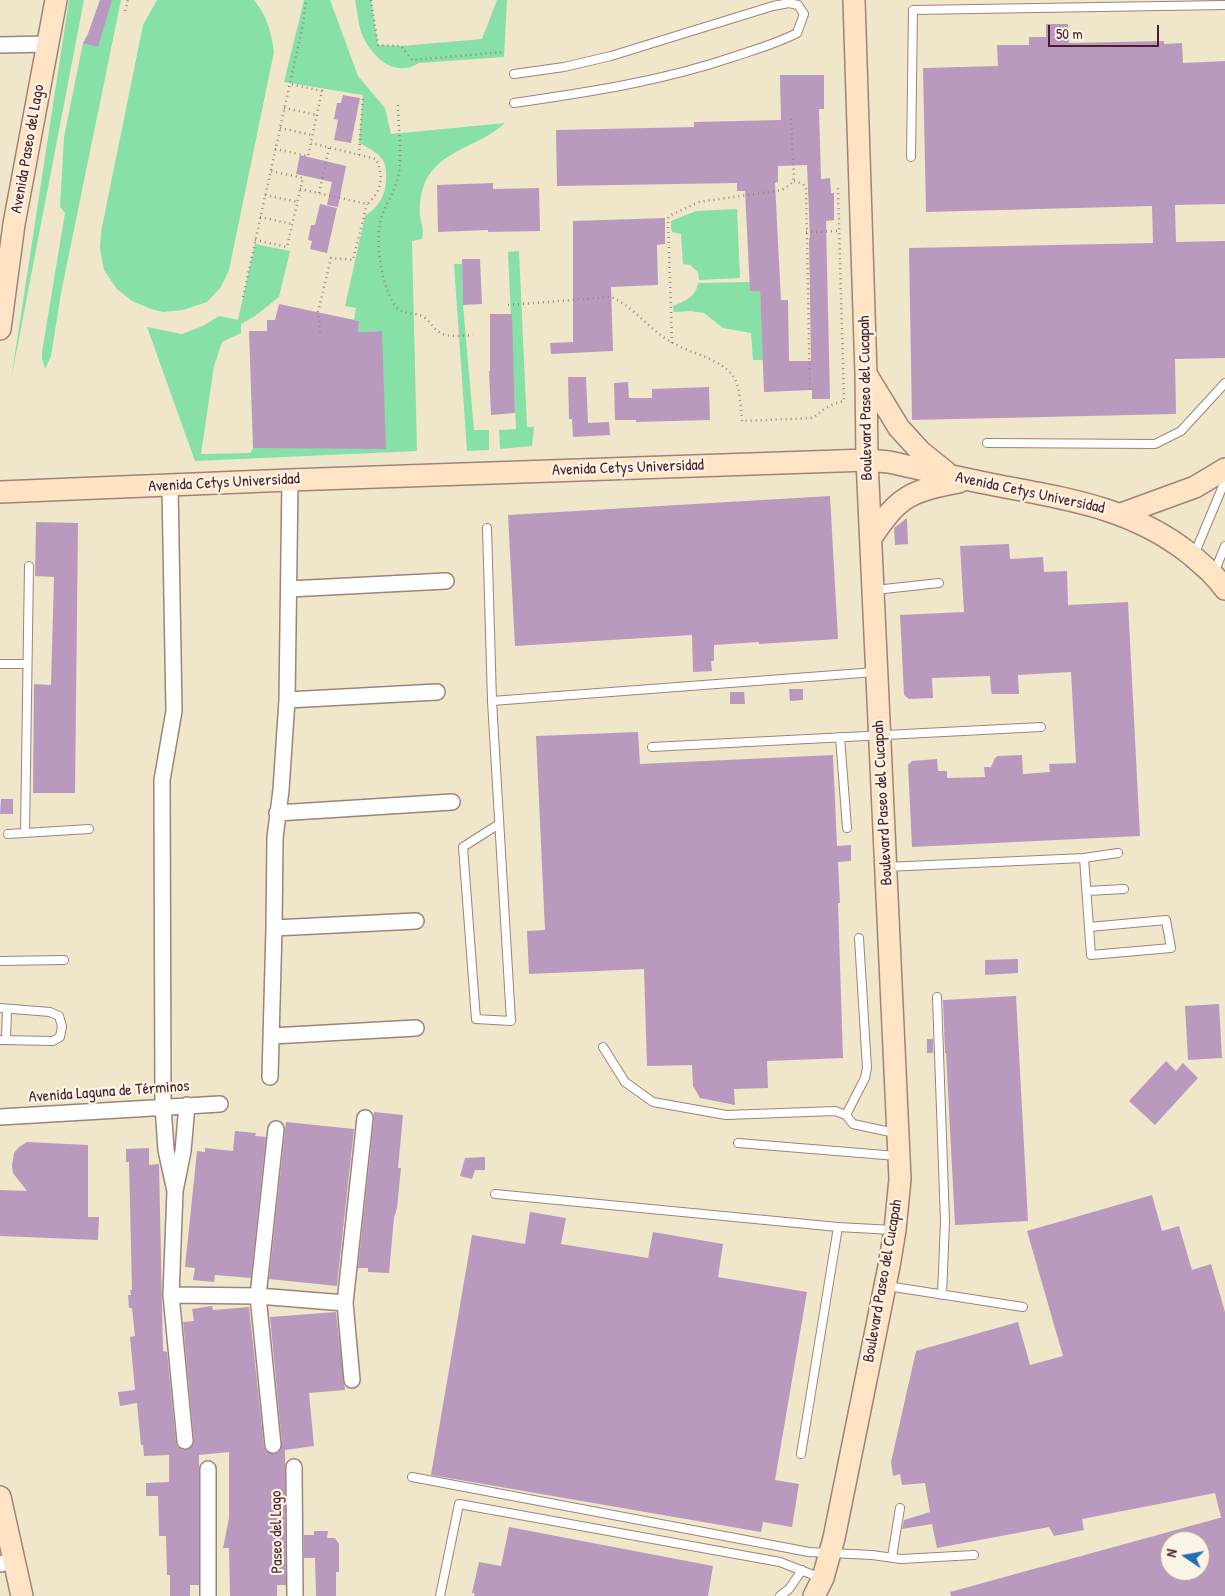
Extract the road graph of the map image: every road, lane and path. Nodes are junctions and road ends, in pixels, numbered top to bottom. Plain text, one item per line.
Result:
1 (56, 0) edge
2 (128, 0) edge
3 (306, 0) edge
4 (371, 0) edge
5 (854, 0) edge
6 (1225, 5) edge
7 (125, 11) dead end
8 (47, 44) junction
9 (0, 45) edge
10 (504, 52) dead end
11 (514, 74) dead end
12 (290, 84) junction
13 (363, 95) dead end
14 (514, 103) dead end
15 (398, 105) dead end
16 (284, 108) junction
17 (317, 115) junction
18 (791, 116) dead end
19 (280, 128) junction
20 (312, 135) junction
21 (311, 143) junction
22 (329, 148) junction
23 (275, 149) junction
24 (358, 154) junction
25 (910, 157) dead end
26 (270, 171) junction
27 (794, 181) junction
28 (838, 188) dead end
29 (300, 189) junction
30 (319, 193) junction
31 (265, 195) junction
32 (298, 202) junction
33 (367, 204) junction
34 (260, 217) junction
35 (292, 224) junction
36 (840, 231) junction
37 (806, 232) junction
38 (255, 240) junction
39 (243, 297) dead end
40 (508, 305) dead end
41 (0, 329) edge
42 (320, 332) dead end
43 (473, 335) dead end
44 (672, 343) junction
45 (866, 374) junction
46 (1225, 383) edge
47 (810, 393) dead end
48 (987, 444) dead end
49 (867, 460) junction
50 (1225, 469) edge
51 (960, 478) junction
52 (290, 480) junction
53 (1225, 481) edge
54 (170, 486) junction
55 (0, 492) edge
56 (1121, 514) junction
57 (487, 528) dead end
58 (871, 538) junction
59 (1225, 546) edge
60 (1193, 557) junction
61 (29, 566) dead end
62 (446, 581) dead end
63 (1219, 581) edge
64 (939, 583) dead end
65 (289, 589) junction
66 (874, 590) junction
67 (0, 664) edge
68 (27, 664) junction
69 (877, 672) junction
70 (437, 692) dead end
71 (287, 700) junction
72 (492, 701) junction
73 (1041, 727) dead end
74 (880, 735) junction
75 (840, 737) junction
76 (652, 747) dead end
77 (452, 802) dead end
78 (277, 814) junction
79 (499, 824) junction
80 (847, 828) dead end
81 (88, 829) dead end
82 (25, 833) junction
83 (8, 834) dead end
84 (1118, 853) dead end
85 (1084, 858) junction
86 (886, 867) junction
87 (1124, 889) dead end
88 (1087, 891) junction
89 (416, 921) dead end
90 (1089, 927) junction
91 (274, 928) junction
92 (859, 938) dead end
93 (0, 960) edge
94 (64, 960) dead end
95 (937, 997) dead end
96 (4, 1009) edge
97 (416, 1028) dead end
98 (272, 1036) junction
99 (3, 1040) edge
100 (602, 1047) dead end
101 (270, 1077) dead end
102 (220, 1104) dead end
103 (188, 1105) junction
104 (163, 1106) junction
105 (846, 1115) junction
106 (0, 1117) edge
107 (365, 1118) dead end
108 (276, 1129) dead end
109 (898, 1134) junction
110 (738, 1143) dead end
111 (899, 1157) junction
112 (175, 1191) junction
113 (495, 1194) dead end
114 (838, 1227) junction
115 (896, 1230) junction
116 (885, 1286) junction
117 (171, 1295) junction
118 (942, 1295) junction
119 (258, 1296) junction
120 (345, 1303) junction
121 (1023, 1308) dead end
122 (352, 1380) dead end
123 (185, 1441) dead end
124 (273, 1445) dead end
125 (801, 1454) dead end
126 (294, 1467) dead end
127 (208, 1469) dead end
128 (412, 1477) dead end
129 (0, 1498) edge
130 (900, 1508) dead end
131 (830, 1553) junction
132 (974, 1555) dead end
133 (892, 1557) junction
134 (6, 1562) edge
135 (802, 1570) junction
136 (818, 1587) edge
137 (22, 1596) edge
138 (208, 1596) edge
139 (295, 1596) edge
140 (440, 1596) edge
141 (780, 1596) edge

1 - 8 main road, Avenida Paseo del Lago
2 - 7 path
3 - 12 path
4 - 10 path
5 - 45 main road, Boulevard Paseo del Cucapah
6 - 25 lane
8 - 9 street
8 - 41 main road, Avenida Paseo del Lago
11 - 14 lane
12 - 16 path
12 - 17 path
13 - 24 path
15 - 43 path
16 - 17 path
16 - 19 path
17 - 20 path
18 - 27 path
19 - 20 path
19 - 23 path
20 - 21 path
21 - 22 path
21 - 23 path
22 - 24 path
22 - 30 path
23 - 26 path
24 - 33 path
26 - 29 path
26 - 31 path
27 - 37 path
27 - 44 path
28 - 36 path
29 - 30 path
29 - 32 path
30 - 33 path
31 - 32 path
31 - 34 path
32 - 35 path
33 - 42 path
34 - 35 path
34 - 38 path
35 - 38 path
36 - 37 path
36 - 44 path
37 - 47 path
38 - 39 path
40 - 44 path
45 - 49 main road, Boulevard Paseo del Cucapah
45 - 51 main road
46 - 48 lane
49 - 51 main road, Avenida Cetys Universidad
49 - 52 main road, Avenida Cetys Universidad
49 - 58 main road, Boulevard Paseo del Cucapah
50 - 56 main road
51 - 56 main road, Avenida Cetys Universidad
51 - 58 main road
52 - 54 main road, Avenida Cetys Universidad
52 - 65 street
53 - 60 lane
54 - 55 main road, Avenida Cetys Universidad
54 - 104 street
56 - 60 main road, Avenida Cetys Universidad
57 - 72 lane
58 - 66 main road, Boulevard Paseo del Cucapah
59 - 63 lane
60 - 63 main road, Avenida Cetys Universidad
61 - 68 lane
62 - 65 street
64 - 66 lane
65 - 71 street
66 - 69 main road, Boulevard Paseo del Cucapah
67 - 68 lane
68 - 82 lane
69 - 72 lane
69 - 74 main road, Boulevard Paseo del Cucapah
70 - 71 street
71 - 78 street
72 - 79 lane
73 - 74 lane
74 - 75 lane
74 - 86 main road, Boulevard Paseo del Cucapah
75 - 76 lane
75 - 80 lane
77 - 78 street
78 - 91 street
79 - 79 lane
81 - 82 lane
82 - 83 lane
84 - 85 lane
85 - 86 lane
85 - 88 lane
86 - 109 main road, Boulevard Paseo del Cucapah
87 - 88 lane
88 - 90 lane
89 - 91 street
90 - 90 lane
91 - 98 street
92 - 105 lane
93 - 94 lane
95 - 118 lane
96 - 99 lane
96 - 99 lane
97 - 98 street
98 - 101 street
100 - 105 lane
102 - 103 street, Avenida Laguna de Términos
103 - 104 street, Avenida Laguna de Términos
103 - 112 street
104 - 106 street, Avenida Laguna de Términos
104 - 112 street
105 - 109 lane
107 - 120 street
108 - 119 street
109 - 111 main road, Boulevard Paseo del Cucapah
110 - 111 lane
111 - 115 main road, Boulevard Paseo del Cucapah
112 - 117 street
113 - 114 lane
114 - 115 lane
114 - 125 lane
115 - 116 main road, Boulevard Paseo del Cucapah
116 - 118 lane
116 - 131 main road, Boulevard Paseo del Cucapah
117 - 119 street
117 - 123 street
118 - 121 lane
119 - 120 street
119 - 124 street
120 - 122 street
126 - 139 street, Paseo del Lago
127 - 138 street
128 - 131 lane
129 - 134 main road
130 - 133 lane
131 - 133 lane
131 - 136 main road, Boulevard Paseo del Cucapah
132 - 133 lane
134 - 137 main road
135 - 136 lane
135 - 140 lane
135 - 141 lane

